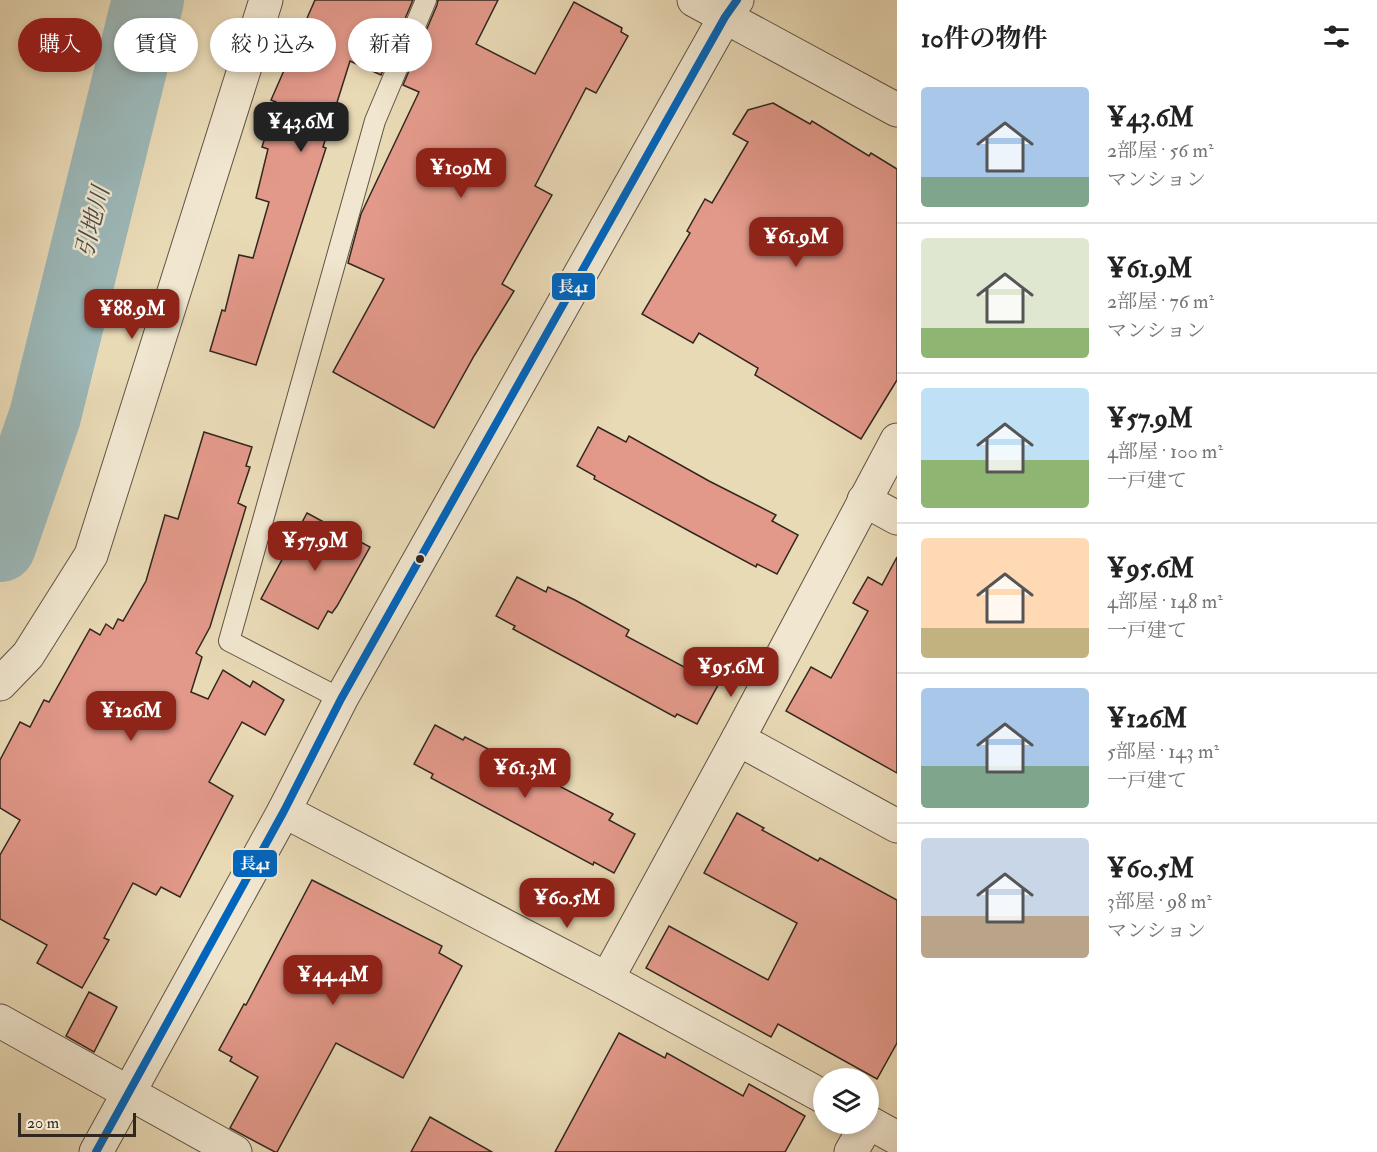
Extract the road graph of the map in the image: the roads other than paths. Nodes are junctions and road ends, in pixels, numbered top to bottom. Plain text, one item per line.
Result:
1 (266, 0) edge
2 (426, 0) edge
3 (694, 0) edge
4 (731, 9) edge
5 (897, 110) edge
6 (897, 440) edge
7 (864, 500) junction
8 (897, 518) edge
9 (0, 684) edge
10 (341, 699) junction
11 (738, 739) junction
12 (284, 811) junction
13 (897, 826) edge
14 (607, 979) junction
15 (0, 1021) edge
16 (813, 1091) edge
17 (129, 1092) junction
18 (879, 1129) edge
19 (862, 1134) edge
20 (897, 1138) edge
21 (96, 1152) edge
22 (235, 1152) edge
23 (851, 1152) edge

1 - 9 street
2 - 10 lane
3 - 4 street
4 - 5 street
4 - 10 street
6 - 7 street
7 - 8 street
7 - 11 street
10 - 12 street
11 - 13 street
11 - 14 street
12 - 14 street
12 - 17 street
14 - 16 street
15 - 17 street
17 - 21 street
17 - 22 street
18 - 20 street
19 - 23 street

